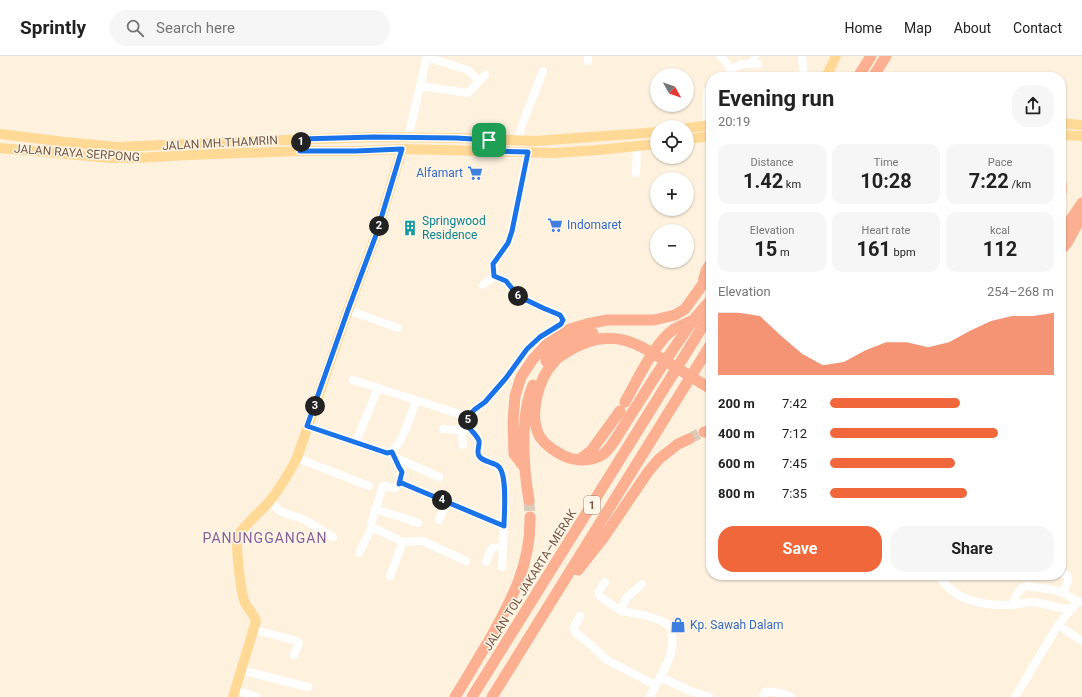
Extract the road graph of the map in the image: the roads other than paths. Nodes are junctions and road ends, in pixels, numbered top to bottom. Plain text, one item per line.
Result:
1 (802, 56) edge
2 (830, 56) edge
3 (836, 56) edge
4 (871, 56) edge
5 (886, 56) edge
6 (426, 57) edge
7 (722, 57) edge
8 (755, 61) edge
9 (543, 71) dead end
10 (730, 72) edge
11 (732, 72) edge
12 (804, 72) edge
13 (823, 72) edge
14 (828, 72) edge
15 (861, 72) edge
16 (876, 72) edge
17 (420, 86) junction
18 (706, 109) edge
19 (1066, 123) edge
20 (1082, 125) edge
21 (705, 126) edge
22 (694, 127) edge
23 (650, 133) edge
24 (0, 134) edge
25 (1066, 135) edge
26 (1082, 136) edge
27 (706, 137) edge
28 (408, 138) junction
29 (694, 138) edge
30 (301, 139) junction
31 (489, 140) junction
32 (518, 141) junction
33 (650, 145) edge
34 (638, 147) junction
35 (0, 148) edge
36 (402, 149) junction
37 (300, 151) junction
38 (488, 151) junction
39 (528, 152) junction
40 (636, 173) dead end
41 (1082, 203) edge
42 (1082, 216) edge
43 (1082, 234) edge
44 (1066, 236) edge
45 (1066, 238) edge
46 (1066, 241) edge
47 (706, 271) edge
48 (494, 276) junction
49 (706, 281) edge
50 (703, 284) junction
51 (483, 285) dead end
52 (706, 305) edge
53 (348, 310) junction
54 (693, 321) junction
55 (706, 321) edge
56 (398, 328) dead end
57 (646, 345) junction
58 (706, 352) edge
59 (706, 377) edge
60 (353, 380) dead end
61 (706, 386) edge
62 (378, 388) junction
63 (416, 400) junction
64 (469, 416) junction
65 (307, 426) junction
66 (465, 428) junction
67 (443, 429) dead end
68 (689, 439) tunnel mouth
69 (356, 442) junction
70 (463, 444) dead end
71 (393, 455) junction
72 (296, 458) junction
73 (578, 460) junction
74 (524, 467) junction
75 (439, 477) dead end
76 (399, 484) junction
77 (368, 486) dead end
78 (529, 500) tunnel mouth
79 (269, 501) junction
80 (447, 502) junction
81 (375, 509) junction
82 (530, 517) tunnel mouth
83 (439, 520) dead end
84 (418, 523) dead end
85 (504, 526) junction
86 (372, 528) junction
87 (333, 537) dead end
88 (403, 542) junction
89 (503, 547) junction
90 (359, 553) dead end
91 (466, 561) dead end
92 (486, 562) dead end
93 (502, 567) dead end
94 (1066, 575) edge
95 (390, 576) dead end
96 (943, 580) edge
97 (605, 582) dead end
98 (642, 584) dead end
99 (1063, 593) junction
100 (555, 596) junction
101 (1080, 602) edge
102 (1012, 606) junction
103 (1072, 608) junction
104 (621, 611) junction
105 (580, 616) dead end
106 (1058, 625) junction
107 (254, 629) junction
108 (1082, 641) edge
109 (294, 655) dead end
110 (241, 670) junction
111 (660, 677) junction
112 (655, 685) junction
113 (308, 687) dead end
114 (234, 694) edge
115 (257, 697) edge
116 (455, 697) edge
117 (472, 697) edge
118 (492, 697) edge
119 (650, 697) edge
120 (709, 697) edge
121 (763, 697) edge
122 (791, 697) edge
123 (1015, 697) edge

1 - 12 street
2 - 13 main road
3 - 14 main road
4 - 15 highway
5 - 16 highway
6 - 17 street
6 - 17 street
7 - 10 street
8 - 11 street
9 - 32 street
17 - 28 street
18 - 21 street
19 - 20 main road
21 - 22 main road
23 - 32 main road, JALAN MH.THAMRIN
24 - 30 main road, JALAN MH.THAMRIN
25 - 26 main road
27 - 29 main road
28 - 30 main road, JALAN MH.THAMRIN
28 - 31 main road, JALAN MH.THAMRIN
30 - 37 main road
31 - 32 main road, JALAN MH.THAMRIN
31 - 38 main road
33 - 34 main road, JALAN RAYA SERPONG
34 - 39 main road, JALAN RAYA SERPONG
34 - 40 street
35 - 37 main road, JALAN RAYA SERPONG
36 - 37 main road, JALAN RAYA SERPONG
36 - 38 main road, JALAN RAYA SERPONG
36 - 53 main road
38 - 39 main road, JALAN RAYA SERPONG
39 - 48 street
41 - 44 highway
42 - 45 highway
43 - 46 highway
47 - 50 highway
48 - 51 street
48 - 64 street
49 - 50 main road
50 - 74 highway
52 - 54 highway
53 - 56 street
53 - 65 main road
54 - 73 highway
54 - 73 highway
55 - 117 highway, JALAN TOL JAKARTA–MERAK / 1
57 - 59 highway
57 - 61 highway
57 - 73 highway
57 - 74 highway
58 - 100 highway, 1
60 - 62 street
62 - 63 street
62 - 69 street
63 - 64 street
63 - 71 street
64 - 66 street
65 - 69 street
65 - 72 main road
66 - 67 street
66 - 70 street
66 - 85 street
68 - 100 highway
69 - 71 street
71 - 75 street
71 - 76 street
72 - 77 street
72 - 79 main road
74 - 78 highway
76 - 80 street
76 - 81 street
79 - 87 street
79 - 107 main road
80 - 83 street
80 - 85 street
81 - 84 street
81 - 86 street
82 - 116 highway
85 - 89 street
86 - 88 street
86 - 90 street
88 - 91 street
88 - 95 street
89 - 92 street
89 - 93 street
94 - 99 street
96 - 102 street
97 - 104 street
98 - 104 street
99 - 101 street
99 - 102 street
100 - 118 highway, 1
101 - 103 street
102 - 103 street
103 - 106 street
104 - 111 street
105 - 112 street
106 - 108 street
106 - 123 street
107 - 109 street
107 - 110 main road
110 - 113 street
110 - 114 main road
111 - 112 street
111 - 120 street
112 - 119 street
114 - 115 street
121 - 122 street

